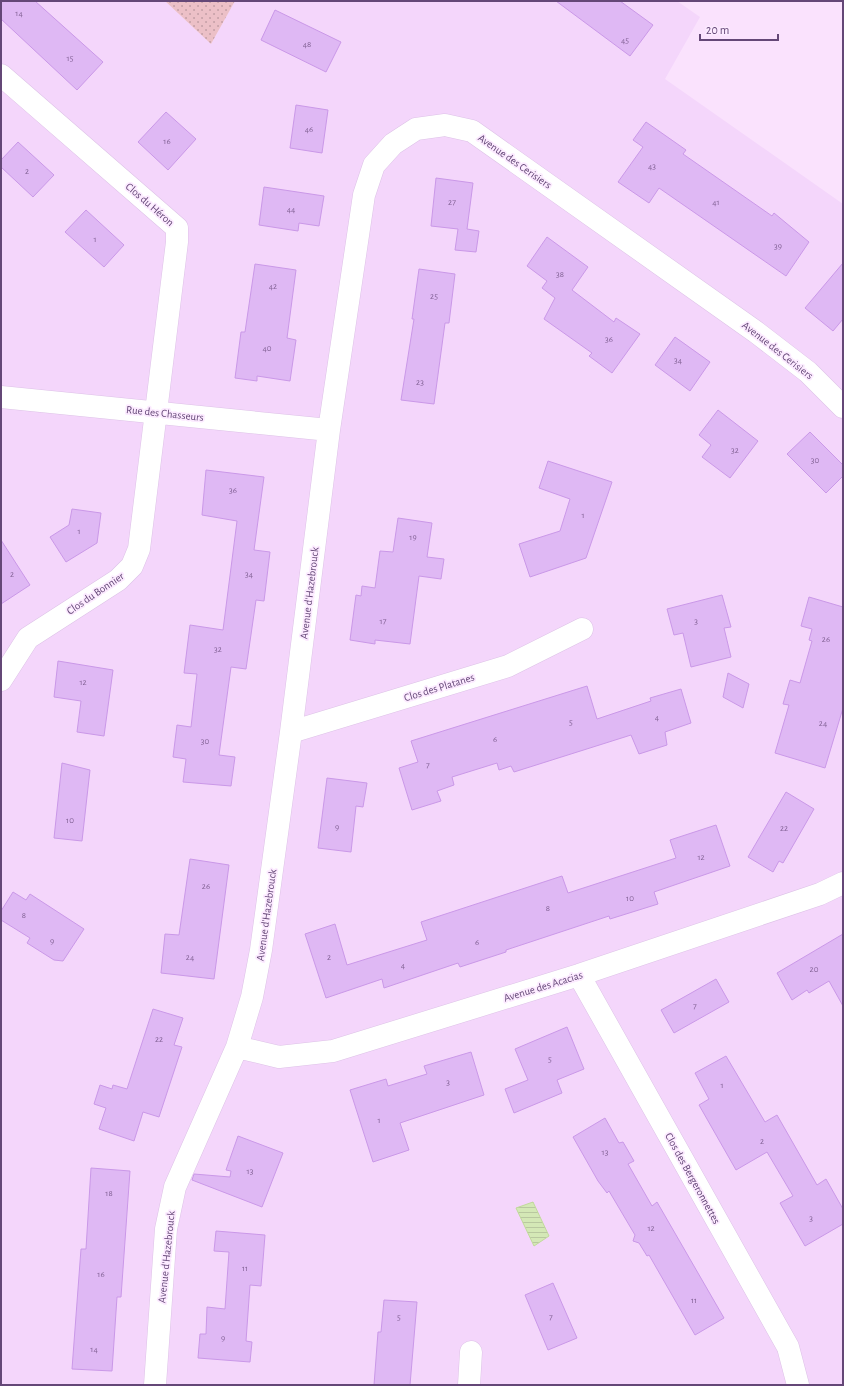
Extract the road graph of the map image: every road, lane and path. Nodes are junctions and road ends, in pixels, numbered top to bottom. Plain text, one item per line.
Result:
1 (1, 75) edge
2 (1, 396) edge
3 (843, 407) edge
4 (155, 411) junction
5 (329, 430) junction
6 (582, 629) dead end
7 (1, 680) edge
8 (291, 732) junction
9 (843, 884) edge
10 (579, 975) junction
11 (237, 1047) junction
12 (471, 1352) dead end
13 (155, 1385) edge
14 (469, 1385) edge
15 (798, 1385) edge

1 - 4 street, Clos du Héron
2 - 4 street, Rue des Chasseurs
3 - 5 street, Avenue des Cerisiers
4 - 5 street, Rue des Chasseurs
4 - 7 street, Clos du Bonnier
5 - 8 street, Avenue d'Hazebrouck
6 - 8 street, Clos des Platanes
8 - 11 street, Avenue d'Hazebrouck
9 - 10 street, Avenue des Acacias
10 - 11 street, Avenue des Acacias
10 - 15 street, Clos des Bergeronnettes
11 - 13 street, Avenue d'Hazebrouck
12 - 14 street

